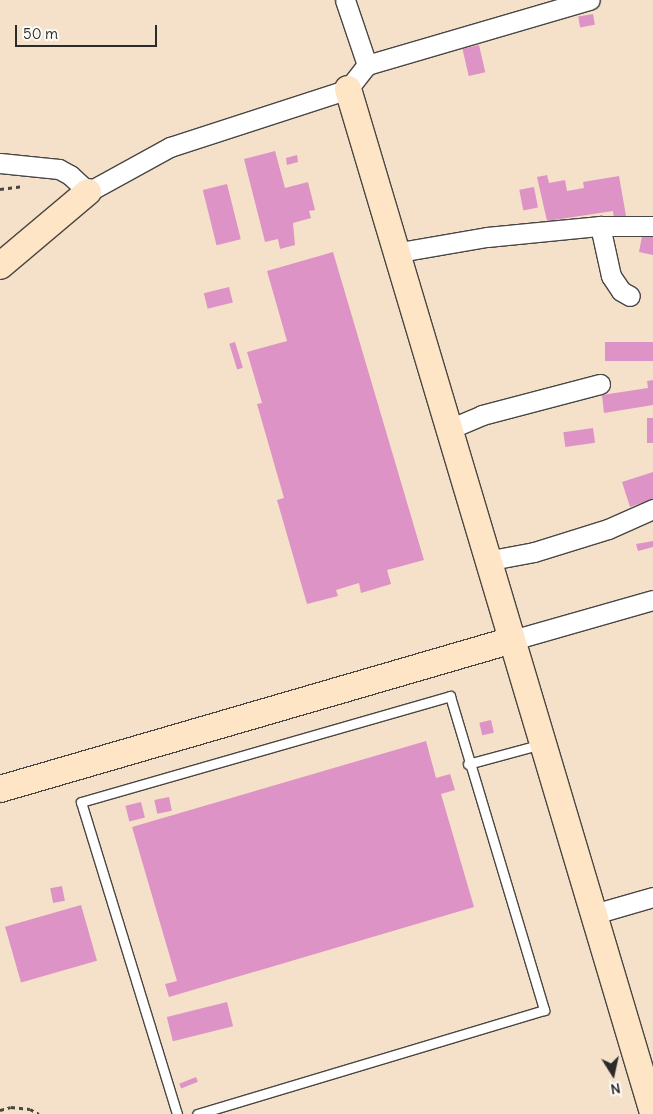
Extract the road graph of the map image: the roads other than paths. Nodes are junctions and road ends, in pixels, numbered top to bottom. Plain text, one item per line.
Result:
1 (345, 0) edge
2 (590, 0) edge
3 (367, 65) junction
4 (348, 89) junction
5 (0, 162) edge
6 (88, 192) junction
7 (600, 226) junction
8 (653, 226) edge
9 (394, 253) junction
10 (0, 266) edge
11 (630, 296) dead end
12 (600, 384) dead end
13 (447, 430) junction
14 (653, 509) edge
15 (486, 561) junction
16 (653, 600) edge
17 (510, 641) junction
18 (545, 744) junction
19 (468, 764) junction
20 (0, 789) edge
21 (653, 896) edge
22 (594, 914) junction
23 (653, 1113) edge
24 (177, 1114) edge
25 (197, 1114) edge

1 - 3 street
2 - 3 street
3 - 4 street
4 - 6 street
4 - 9 street
5 - 6 street
6 - 10 street
7 - 8 street
7 - 9 street
7 - 11 street
9 - 13 street
12 - 13 street
13 - 15 street
14 - 15 street
15 - 17 street
16 - 17 street
17 - 18 street
17 - 20 street
18 - 19 lane
18 - 22 street
19 - 24 lane
19 - 25 lane
21 - 22 street
22 - 23 street

